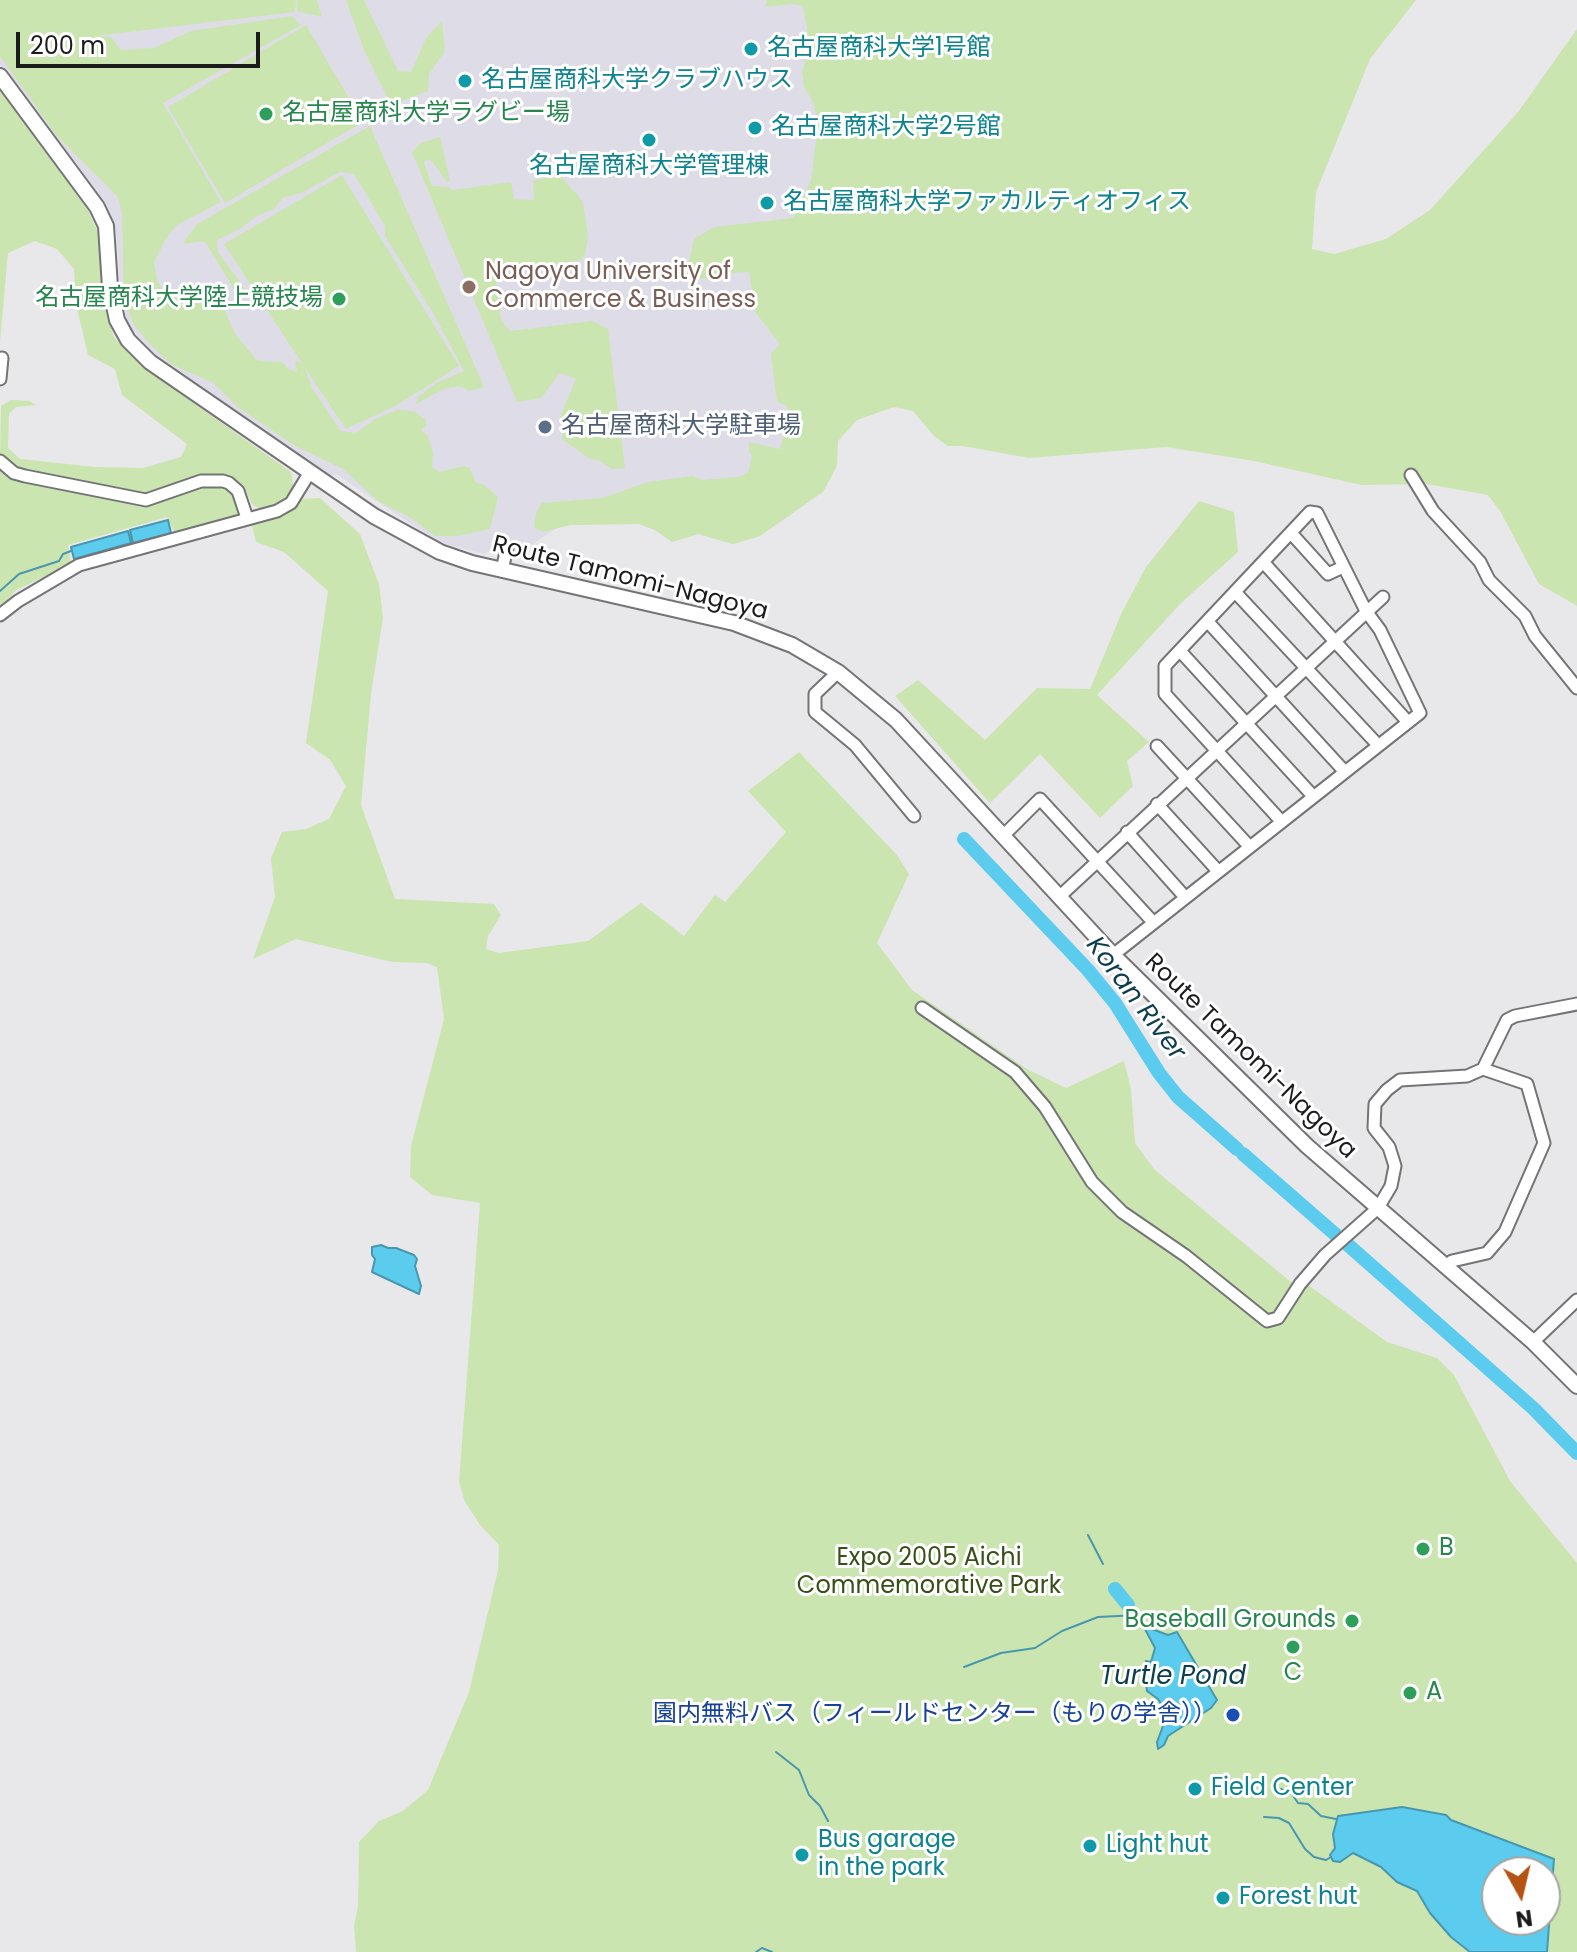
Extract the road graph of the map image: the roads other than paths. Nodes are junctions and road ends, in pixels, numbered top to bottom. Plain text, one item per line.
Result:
1 (0, 76) edge
2 (2, 358) dead end
3 (0, 379) edge
4 (0, 461) edge
5 (310, 472) junction
6 (1411, 475) dead end
7 (247, 518) junction
8 (1291, 533) junction
9 (507, 548) dead end
10 (1264, 563) junction
11 (1343, 567) junction
12 (502, 570) junction
13 (1236, 593) junction
14 (1383, 597) dead end
15 (1366, 611) junction
16 (0, 615) edge
17 (1208, 622) junction
18 (1334, 640) junction
19 (1181, 652) junction
20 (1305, 668) junction
21 (838, 672) junction
22 (1577, 688) edge
23 (1275, 696) junction
24 (1246, 722) junction
25 (1408, 722) junction
26 (1378, 745) junction
27 (1157, 746) dead end
28 (1217, 751) junction
29 (1345, 772) junction
30 (1187, 777) junction
31 (1313, 796) junction
32 (1157, 804) junction
33 (914, 816) dead end
34 (1281, 821) junction
35 (1127, 832) junction
36 (1003, 836) junction
37 (1249, 846) junction
38 (1097, 859) junction
39 (1218, 871) junction
40 (1059, 897) junction
41 (1185, 897) junction
42 (1153, 922) junction
43 (1113, 955) junction
44 (1577, 1004) edge
45 (922, 1008) dead end
46 (1483, 1069) junction
47 (1378, 1208) junction
48 (1445, 1267) junction
49 (1577, 1300) edge
50 (1533, 1342) junction
51 (1577, 1386) edge

1 - 5 main road, Route Tamomi-Nagoya
2 - 3 street
4 - 7 street
5 - 7 street
5 - 12 main road, Route Tamomi-Nagoya
6 - 22 street
7 - 16 street
8 - 10 street
8 - 11 street
8 - 11 street
9 - 12 street
10 - 13 street
10 - 18 street
11 - 15 street
12 - 21 main road, Route Tamomi-Nagoya
13 - 17 street
13 - 20 street
14 - 15 street
15 - 18 street
15 - 25 street
17 - 19 street
17 - 23 street
18 - 20 street
18 - 25 street
19 - 24 street
19 - 28 street
20 - 23 street
20 - 26 street
21 - 33 street
21 - 36 main road, Route Tamomi-Nagoya
23 - 24 street
23 - 29 street
24 - 28 street
24 - 31 street
25 - 26 street
26 - 29 street
27 - 30 street
28 - 30 street
28 - 34 street
29 - 31 street
30 - 32 street
30 - 37 street
31 - 34 street
32 - 35 street
32 - 39 street
34 - 37 street
35 - 38 street
35 - 41 street
36 - 38 street
36 - 40 main road, Route Tamomi-Nagoya
37 - 39 street
38 - 40 street
38 - 42 street
39 - 41 street
40 - 43 main road, Route Tamomi-Nagoya
41 - 42 street
42 - 43 street
43 - 47 main road, Route Tamomi-Nagoya
44 - 46 street
45 - 47 street
46 - 47 street
46 - 48 street
47 - 48 main road, Route Tamomi-Nagoya
48 - 50 main road, Route Tamomi-Nagoya
49 - 50 street
50 - 51 main road, Route Tamomi-Nagoya

